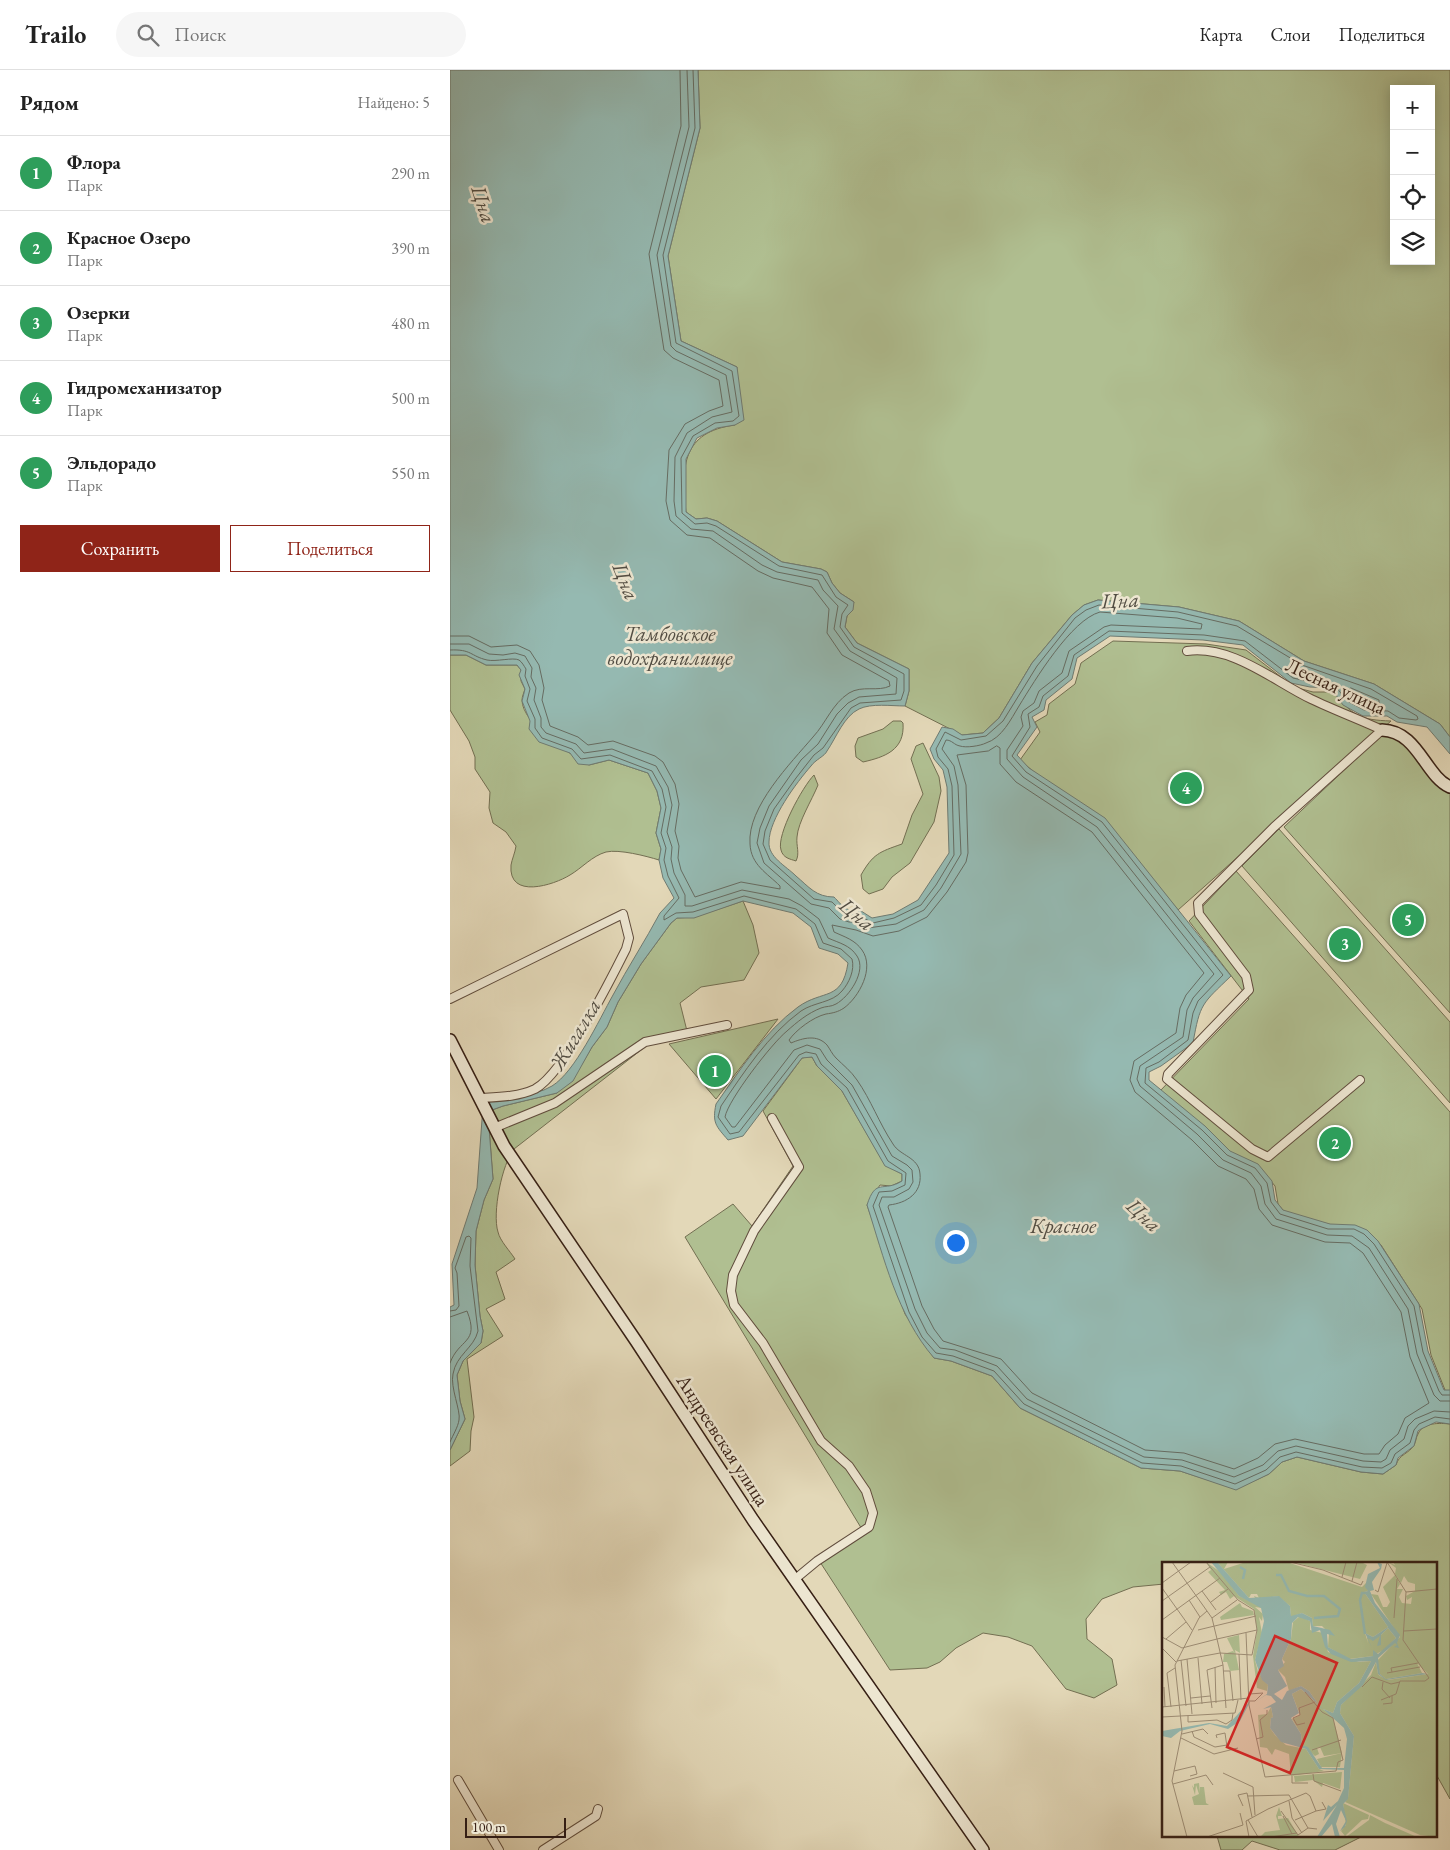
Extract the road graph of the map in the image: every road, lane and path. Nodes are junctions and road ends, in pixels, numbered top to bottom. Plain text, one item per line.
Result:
1 (1187, 650) dead end
2 (1382, 730) junction
3 (1450, 787) edge
4 (450, 998) edge
5 (727, 1025) dead end
6 (450, 1040) edge
7 (455, 1063) edge
8 (1360, 1080) dead end
9 (481, 1101) junction
10 (772, 1118) dead end
11 (492, 1124) junction
12 (794, 1580) junction
13 (458, 1780) dead end
14 (598, 1809) dead end
15 (499, 1850) edge
16 (543, 1850) edge
17 (983, 1850) edge

1 - 2 street, Лесная улица
2 - 3 street, Лесная улица
2 - 8 street
4 - 9 street
5 - 11 street
6 - 7 street, Андреевская улица
7 - 9 street, Андреевская улица
9 - 11 street, Андреевская улица
10 - 12 street
11 - 12 street, Андреевская улица
12 - 17 street, Андреевская улица
13 - 15 street
14 - 16 street

